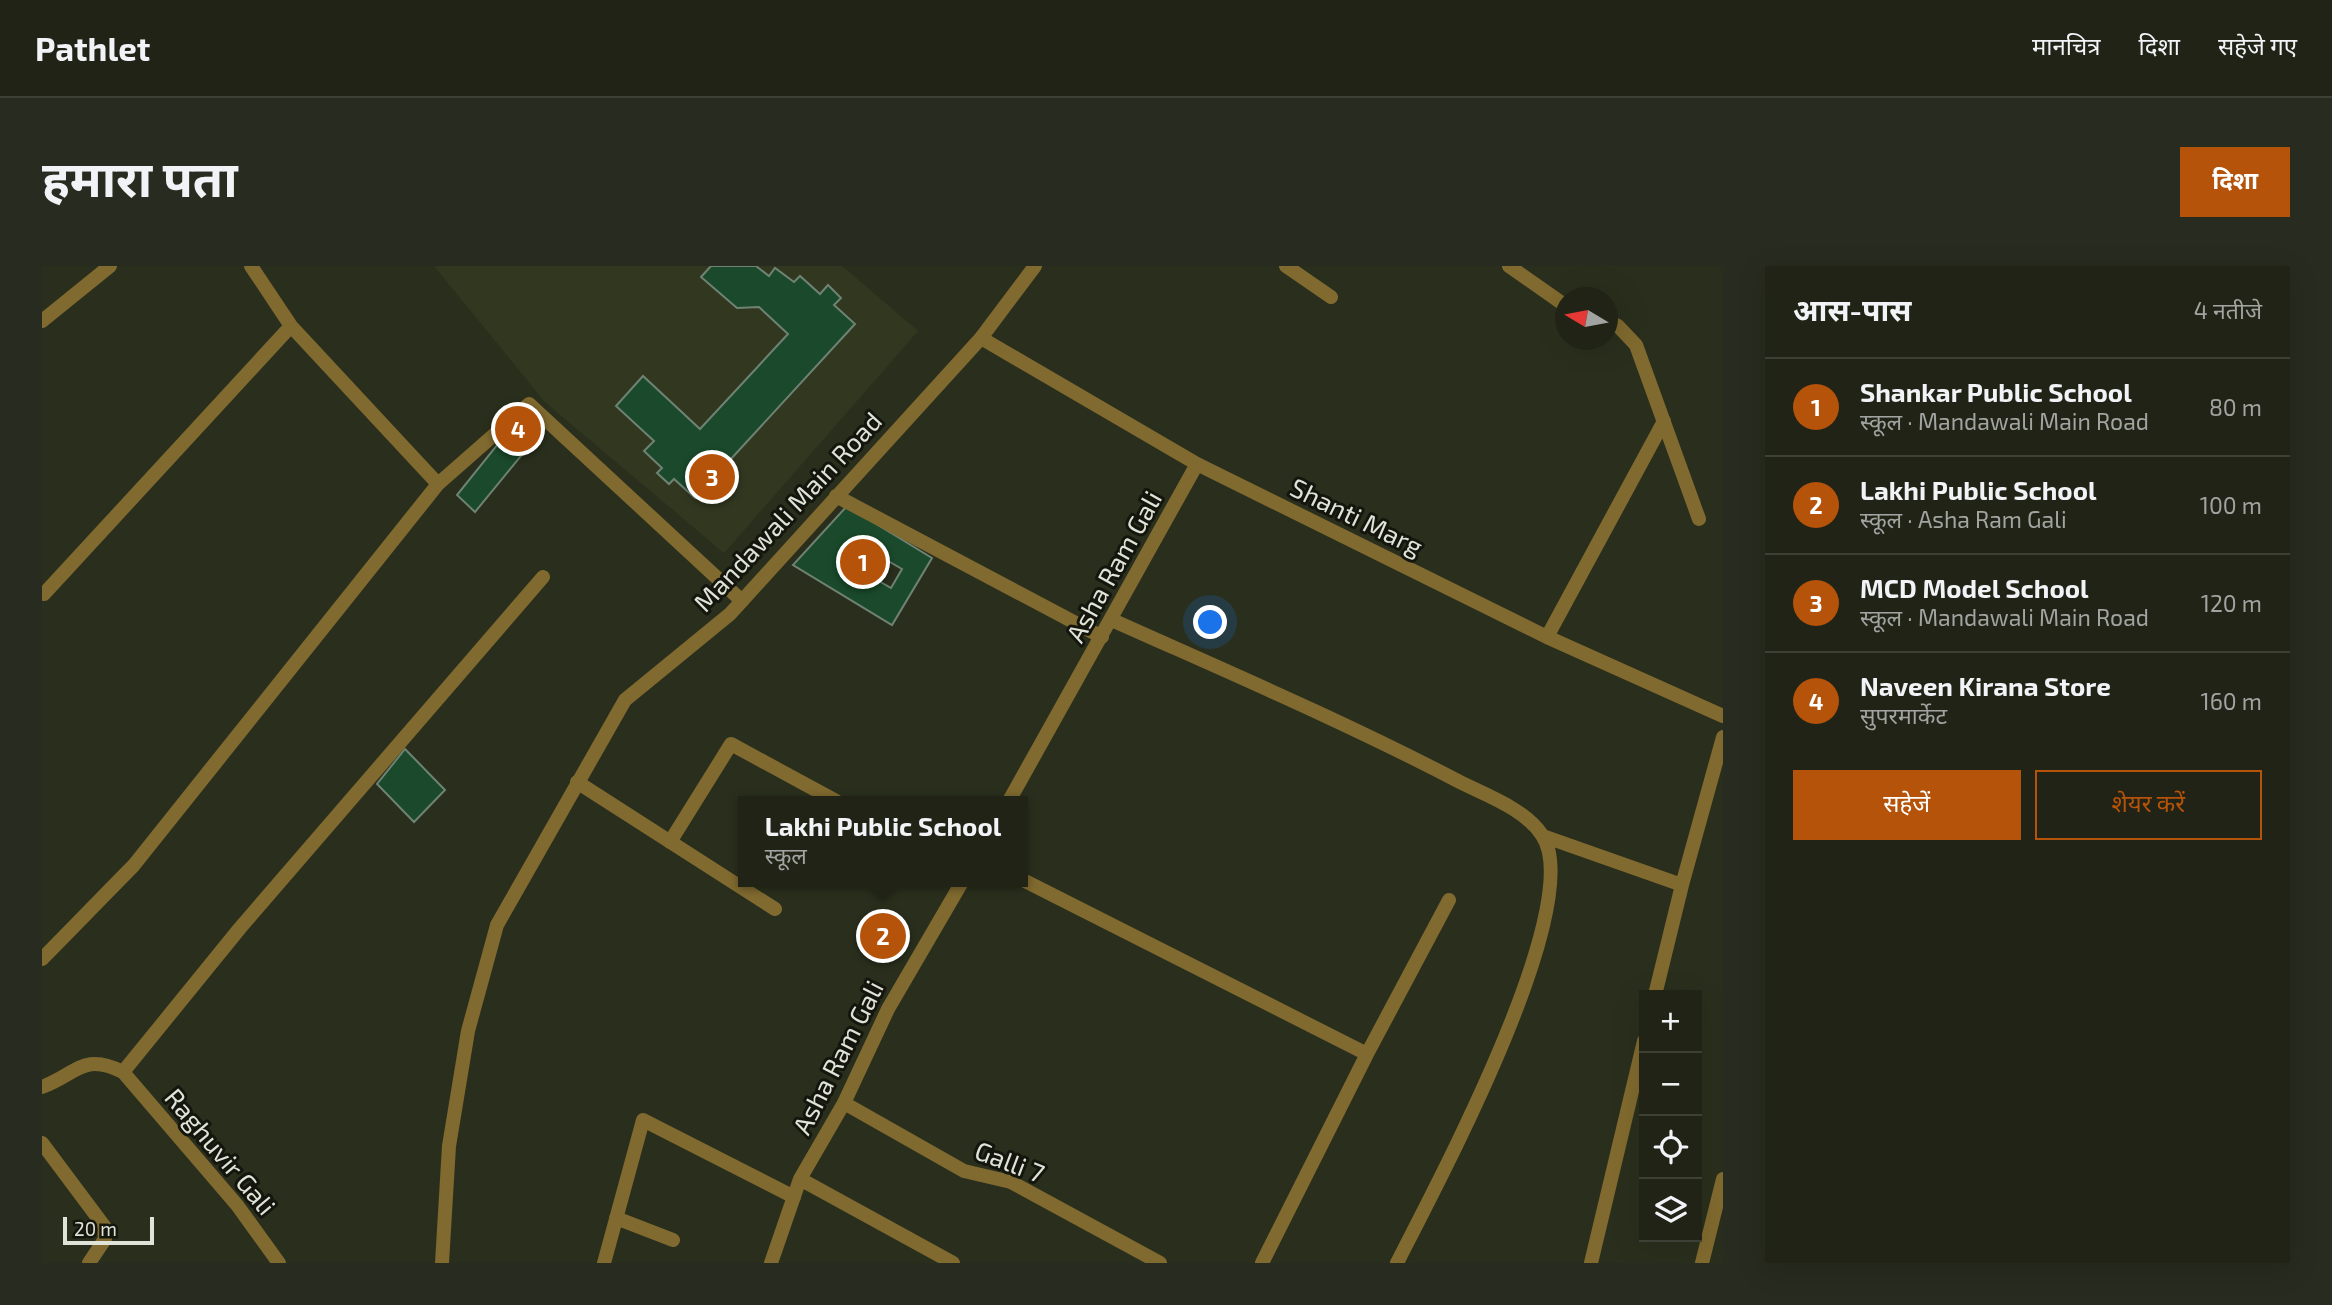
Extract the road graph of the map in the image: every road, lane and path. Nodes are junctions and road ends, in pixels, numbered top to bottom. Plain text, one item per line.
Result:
1 (110, 266) edge
2 (251, 266) edge
3 (1286, 266) edge
4 (1509, 266) edge
5 (1031, 267) edge
6 (1331, 298) dead end
7 (1555, 298) edge
8 (42, 321) edge
9 (291, 326) junction
10 (1618, 326) edge
11 (981, 338) junction
12 (1664, 421) junction
13 (1197, 464) junction
14 (438, 484) junction
15 (836, 496) junction
16 (1699, 519) dead end
17 (543, 577) dead end
18 (44, 594) dead end
19 (742, 601) junction
20 (1112, 620) junction
21 (1102, 637) junction
22 (1547, 638) junction
23 (1723, 716) edge
24 (1723, 737) edge
25 (577, 782) junction
26 (827, 796) edge
27 (1012, 796) edge
28 (1543, 836) junction
29 (670, 842) junction
30 (1028, 883) edge
31 (1682, 884) junction
32 (738, 885) edge
33 (741, 887) edge
34 (959, 887) edge
35 (1449, 900) dead end
36 (775, 909) dead end
37 (42, 959) edge
38 (1656, 990) edge
39 (1641, 1053) edge
40 (1367, 1054) junction
41 (123, 1072) junction
42 (42, 1087) edge
43 (844, 1103) junction
44 (42, 1143) edge
45 (800, 1179) junction
46 (1723, 1179) edge
47 (794, 1197) junction
48 (616, 1218) junction
49 (673, 1240) dead end
50 (89, 1263) edge
51 (279, 1263) edge
52 (442, 1263) edge
53 (604, 1263) edge
54 (771, 1263) edge
55 (953, 1263) edge
56 (1160, 1263) edge
57 (1262, 1263) edge
58 (1397, 1263) edge
59 (1591, 1263) edge
60 (1702, 1263) edge

1 - 8 street
2 - 9 street
3 - 6 street
4 - 7 street
5 - 11 street, Mandawali Main Road
9 - 14 street
9 - 18 street
10 - 12 street
11 - 13 street, Shanti Marg
11 - 15 street, Mandawali Main Road
12 - 16 street
12 - 22 street
13 - 20 street, Asha Ram Gali
13 - 22 street, Shanti Marg
14 - 19 street
14 - 37 street
15 - 19 street, Mandawali Main Road
15 - 21 street
17 - 41 street
19 - 25 street, Mandawali Main Road
20 - 21 street, Asha Ram Gali
20 - 28 street
21 - 27 street, Asha Ram Gali
22 - 23 street, Shanti Marg
24 - 31 street
25 - 29 street
25 - 52 street, Mandawali Main Road
26 - 29 street
28 - 31 street
28 - 58 street
29 - 32 street
30 - 40 street
31 - 38 street
33 - 36 street
34 - 43 street, Asha Ram Gali
35 - 40 street
39 - 59 street
40 - 57 street
41 - 42 street
41 - 51 street, Raghuvir Gali
43 - 45 street, Asha Ram Gali
43 - 56 street, Galli 7
44 - 50 street
45 - 47 street, Asha Ram Gali
45 - 55 street
46 - 60 street
47 - 48 street
47 - 54 street, Asha Ram Gali
48 - 49 street
48 - 53 street

